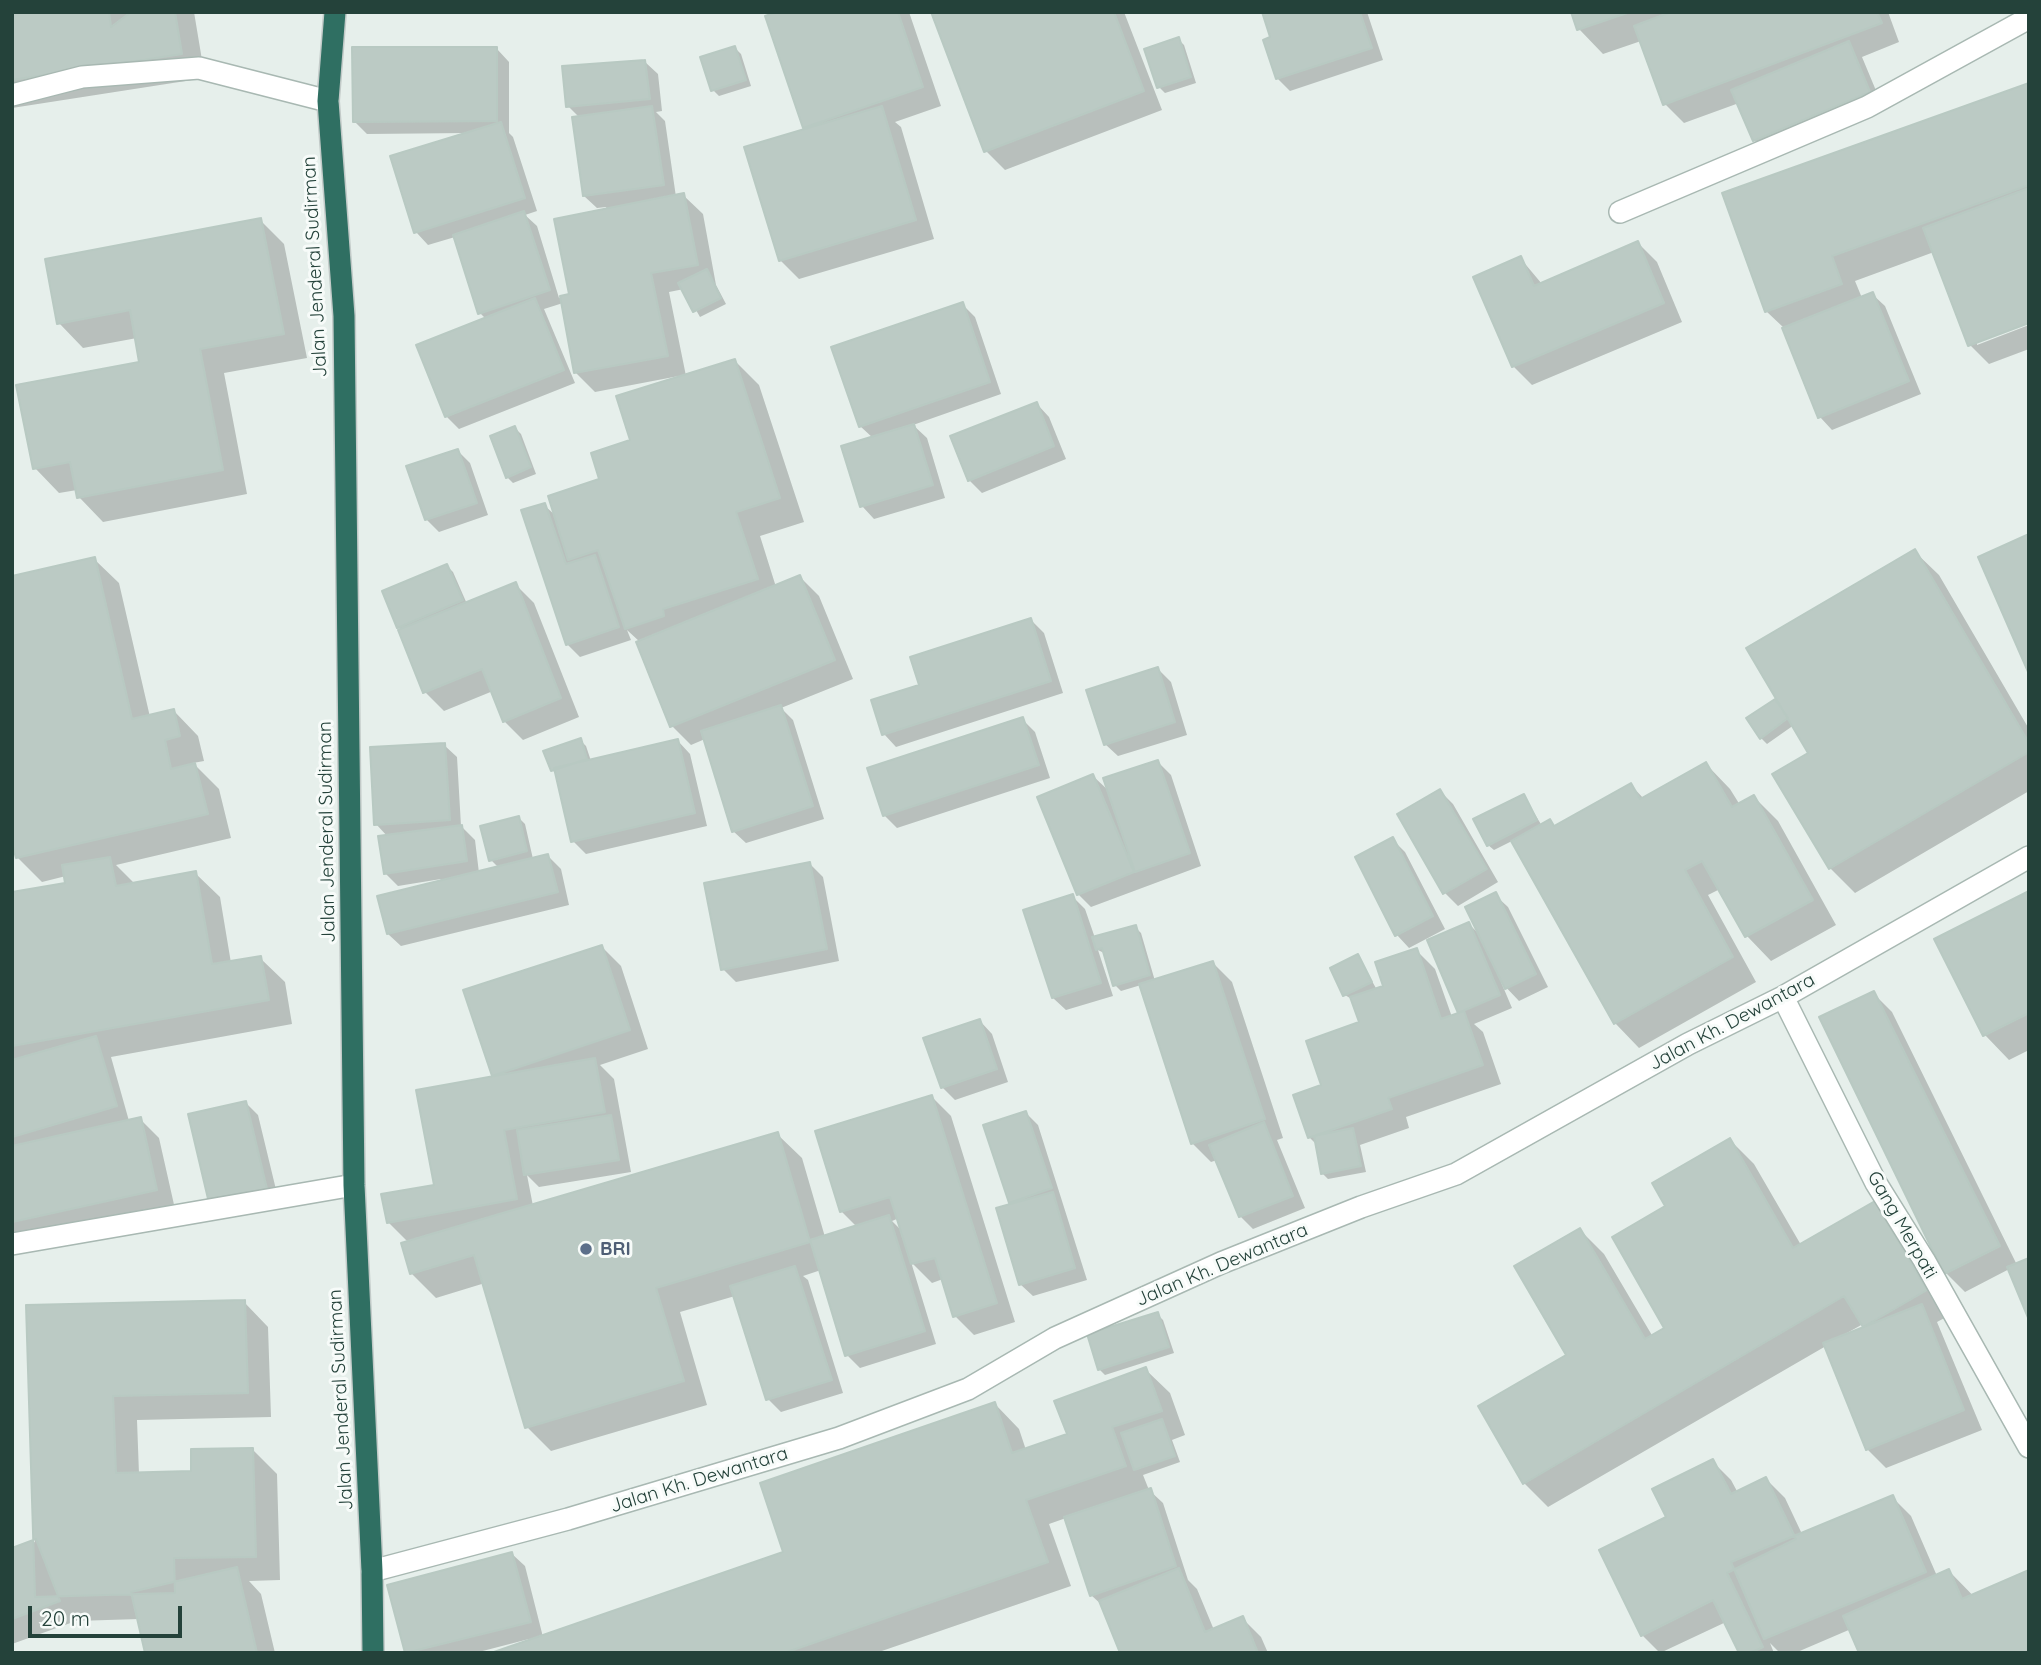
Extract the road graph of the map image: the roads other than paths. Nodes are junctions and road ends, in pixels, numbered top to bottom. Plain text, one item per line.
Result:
1 (335, 12) edge
2 (2029, 18) edge
3 (12, 95) edge
4 (328, 101) junction
5 (1620, 212) dead end
6 (2029, 857) edge
7 (1783, 997) junction
8 (354, 1185) junction
9 (12, 1244) edge
10 (2029, 1447) edge
11 (372, 1571) junction
12 (373, 1653) edge

1 - 4 highway, Jalan Jenderal Sudirman
2 - 5 street
3 - 4 street
4 - 8 highway, Jalan Jenderal Sudirman
6 - 7 street, Jalan Kh. Dewantara
7 - 10 street, Gang Merpati
7 - 11 street, Jalan Kh. Dewantara
8 - 9 street
8 - 11 highway, Jalan Jenderal Sudirman
11 - 12 highway, Jalan Jenderal Sudirman

